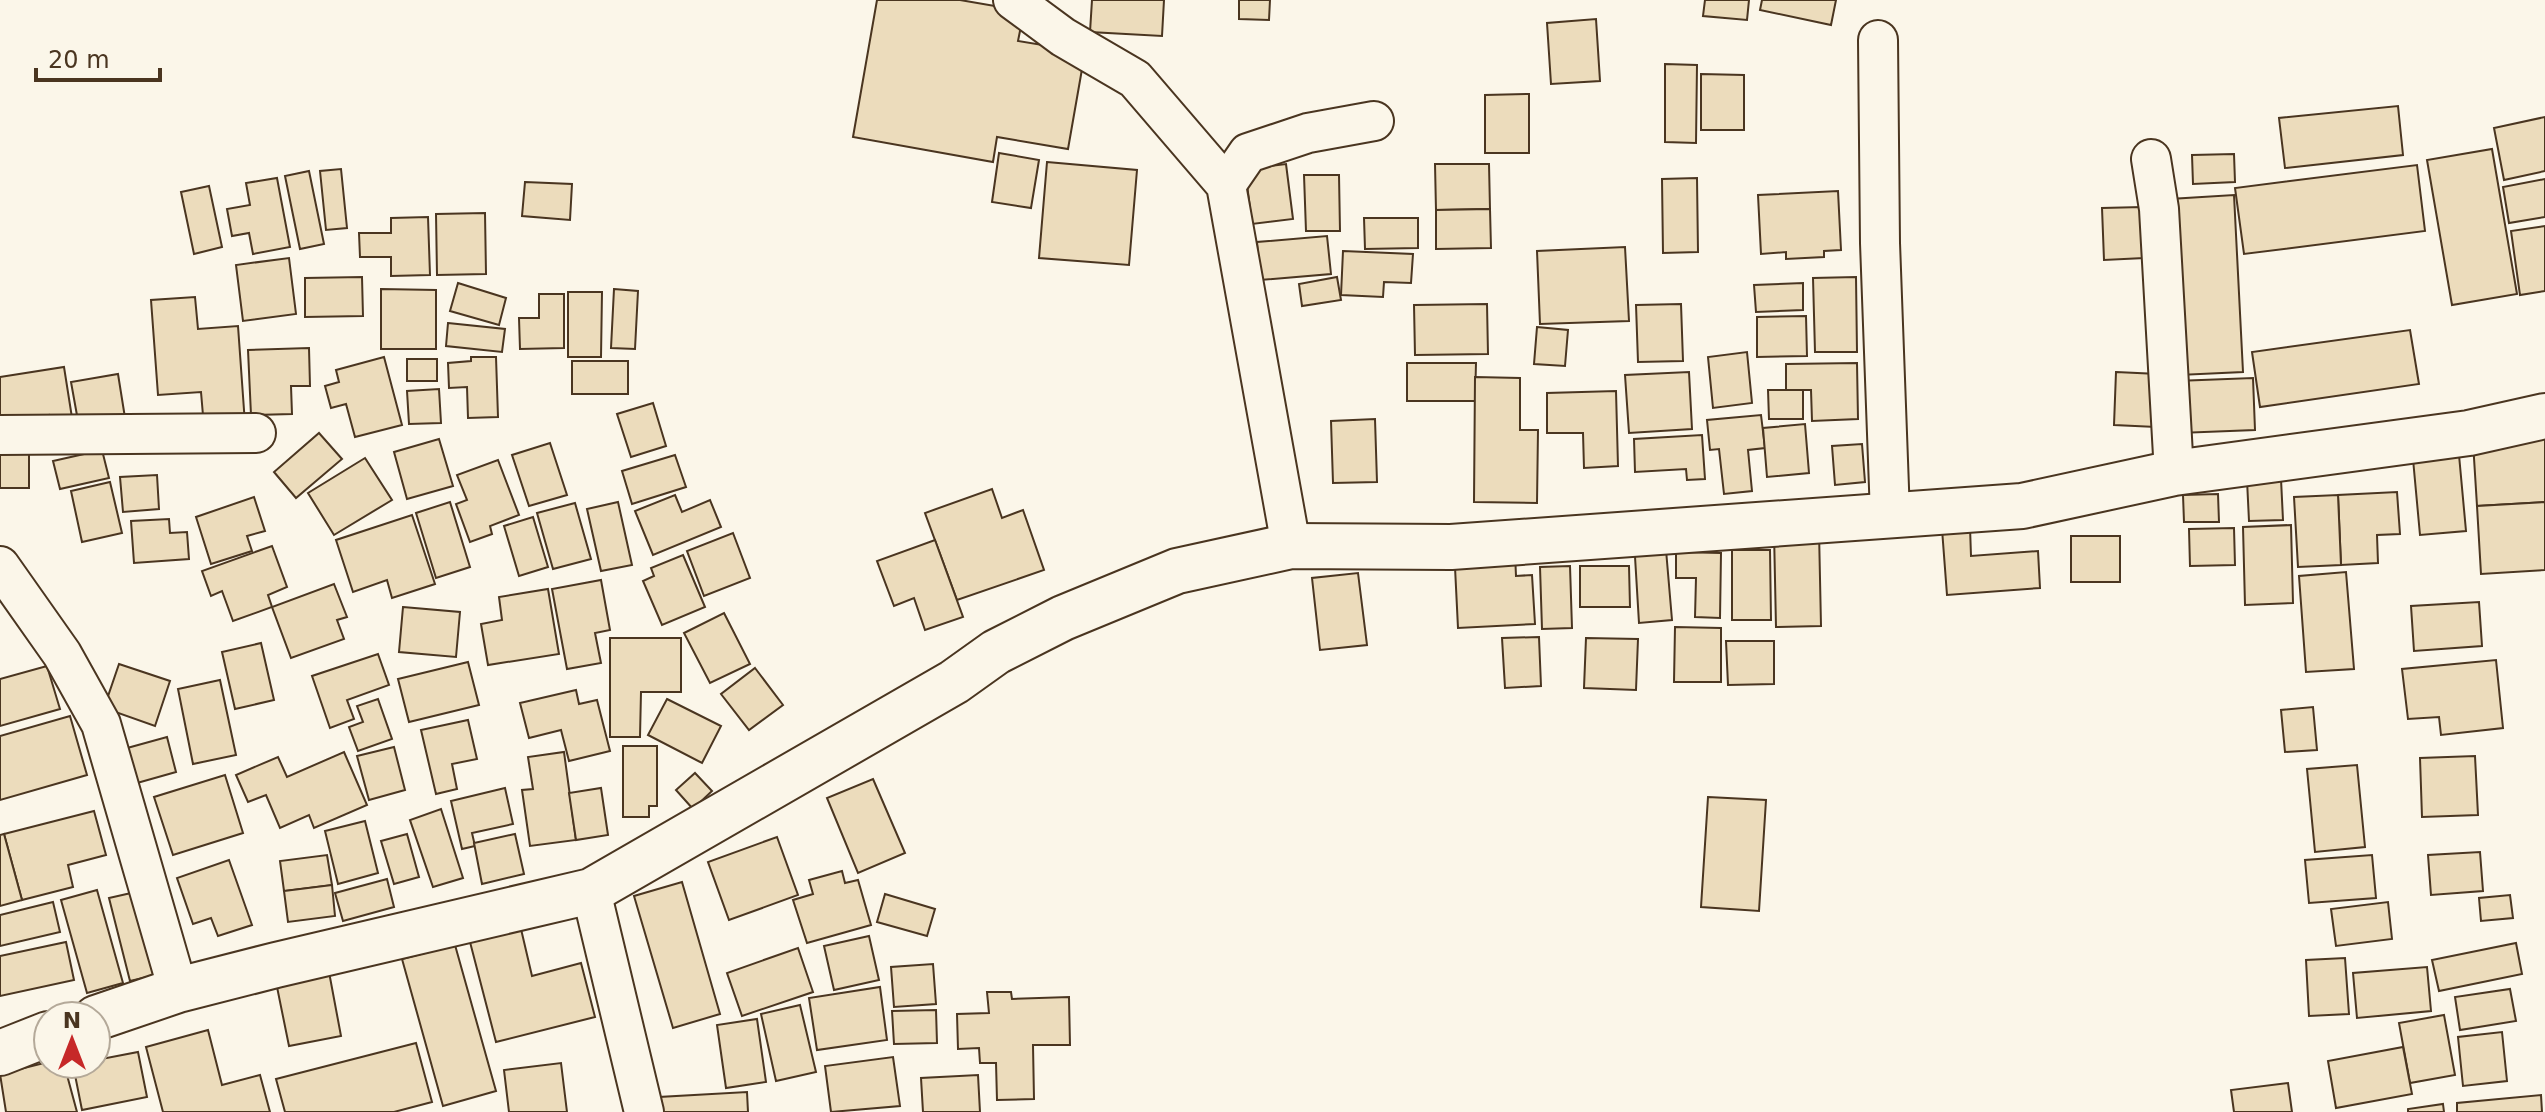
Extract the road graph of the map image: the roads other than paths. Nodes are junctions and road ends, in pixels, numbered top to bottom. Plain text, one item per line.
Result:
1 (1013, 0) edge
2 (1878, 40) dead end
3 (1374, 121) dead end
4 (2151, 159) dead end
5 (1226, 185) junction
6 (2545, 416) edge
7 (256, 433) dead end
8 (0, 435) edge
9 (2174, 473) junction
10 (1890, 515) junction
11 (1291, 546) junction
12 (0, 566) edge
13 (591, 891) junction
14 (178, 990) junction
15 (112, 1013) edge
16 (32, 1040) edge
17 (0, 1053) edge
18 (644, 1112) edge

1 - 5 street
2 - 10 street
3 - 5 street
4 - 9 street
5 - 11 street
6 - 9 street
7 - 8 street
9 - 10 street
10 - 11 street
11 - 13 street
12 - 14 street
13 - 14 street
13 - 18 street
14 - 15 street
16 - 17 street

